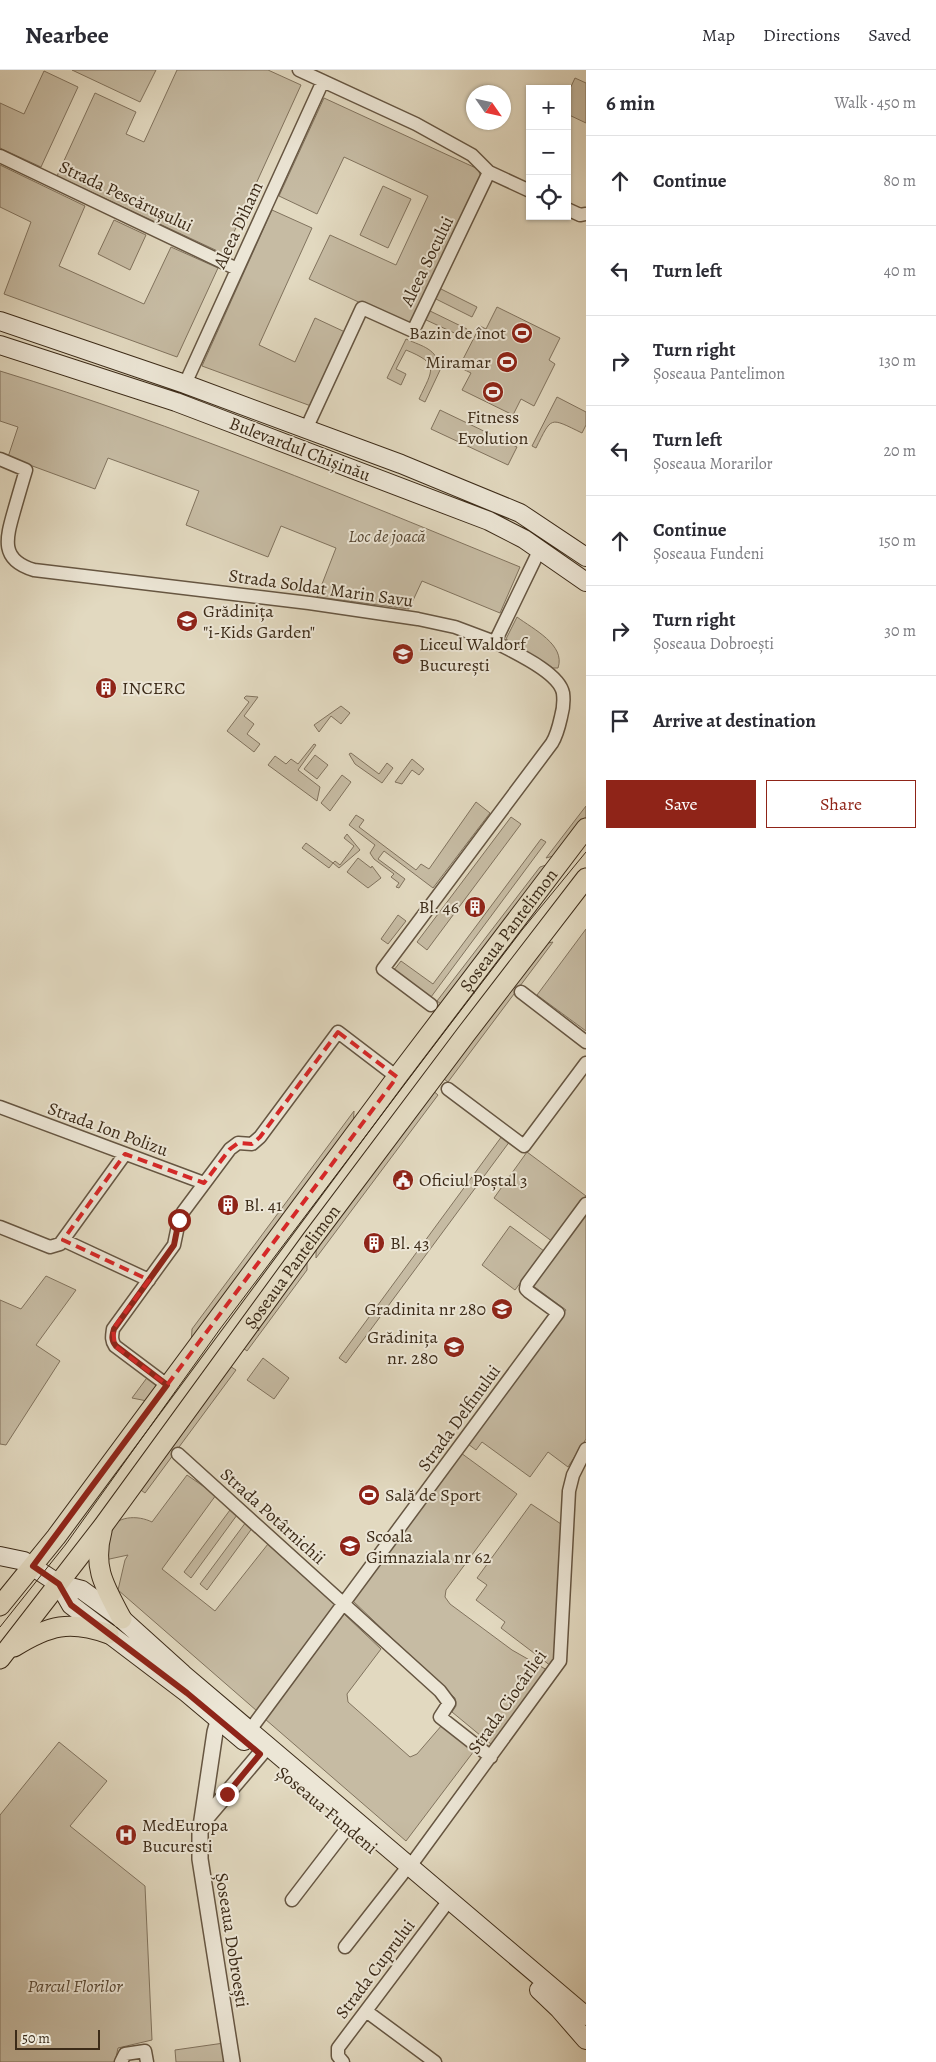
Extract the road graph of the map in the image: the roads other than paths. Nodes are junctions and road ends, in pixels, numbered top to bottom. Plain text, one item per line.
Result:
1 (299, 70) edge
2 (323, 81) junction
3 (0, 156) edge
4 (489, 172) junction
5 (526, 189) edge
6 (571, 211) edge
7 (586, 214) edge
8 (237, 269) junction
9 (0, 321) edge
10 (0, 345) edge
11 (185, 384) junction
12 (307, 428) junction
13 (0, 460) edge
14 (540, 549) junction
15 (586, 556) edge
16 (586, 582) edge
17 (495, 642) junction
18 (586, 828) edge
19 (586, 878) edge
20 (521, 992) dead end
21 (431, 1005) dead end
22 (586, 1042) edge
23 (586, 1063) edge
24 (397, 1078) junction
25 (448, 1089) dead end
26 (0, 1107) edge
27 (125, 1154) junction
28 (204, 1183) junction
29 (586, 1204) edge
30 (0, 1227) edge
31 (63, 1240) junction
32 (149, 1280) junction
33 (167, 1385) junction
34 (586, 1449) edge
35 (178, 1454) dead end
36 (103, 1526) junction
37 (0, 1556) edge
38 (33, 1566) junction
39 (59, 1584) junction
40 (344, 1604) junction
41 (0, 1606) edge
42 (122, 1619) junction
43 (109, 1634) junction
44 (3, 1655) edge
45 (224, 1716) junction
46 (250, 1730) junction
47 (264, 1750) junction
48 (491, 1757) junction
49 (201, 1824) junction
50 (348, 1827) junction
51 (407, 1869) junction
52 (292, 1900) dead end
53 (446, 1903) junction
54 (345, 1947) dead end
55 (366, 2011) junction
56 (586, 2016) edge
57 (586, 2040) edge
58 (121, 2062) edge
59 (146, 2062) edge
60 (232, 2062) edge
61 (343, 2062) edge
62 (435, 2062) edge

1 - 2 street
2 - 4 street
2 - 8 street, Aleea Diham
3 - 8 street, Strada Pescărușului
4 - 5 street
4 - 12 street, Aleea Socului
6 - 7 street
8 - 11 street, Aleea Diham
9 - 11 main road, Bulevardul Chișinău
10 - 14 main road, Bulevardul Chișinău
11 - 12 main road, Bulevardul Chișinău
12 - 15 main road, Bulevardul Chișinău
13 - 17 street, Strada Soldat Marin Savu
14 - 16 main road, Bulevardul Chișinău
14 - 17 street
17 - 21 street, Strada Soldat Marin Savu
18 - 24 main road, Șoseaua Pantelimon
19 - 36 main road, Șoseaua Pantelimon
20 - 22 street
23 - 25 street
24 - 28 street
24 - 33 main road, Șoseaua Pantelimon
26 - 27 street, Strada Ion Polizu
27 - 28 street, Strada Ion Polizu
27 - 31 street
28 - 32 street
29 - 40 street, Strada Delfinului
30 - 31 street
31 - 32 street
32 - 33 street
33 - 38 main road, Șoseaua Pantelimon
34 - 48 street, Strada Ciocârliei
35 - 40 street, Strada Potârnichii
36 - 39 main road, Șoseaua Pantelimon
36 - 42 main road
37 - 38 main road
38 - 39 main road
38 - 41 main road, Șoseaua Pantelimon
39 - 42 main road, Șoseaua Fundeni
39 - 43 main road, Șoseaua Fundeni
39 - 44 main road, Șoseaua Pantelimon
40 - 46 street, Strada Delfinului
40 - 48 street, Strada Potârnichii
42 - 45 main road, Șoseaua Fundeni
43 - 44 main road
43 - 45 main road, Șoseaua Fundeni
45 - 46 main road, Șoseaua Fundeni
45 - 47 main road, Șoseaua Fundeni
45 - 49 street, Șoseaua Dobroești
46 - 47 main road, Șoseaua Fundeni
47 - 49 street
47 - 50 main road, Șoseaua Fundeni
47 - 51 main road, Șoseaua Fundeni
48 - 51 street, Strada Ciocârliei
49 - 60 street, Șoseaua Dobroești
50 - 51 main road, Șoseaua Fundeni
50 - 52 street
51 - 53 main road, Șoseaua Fundeni
51 - 54 street, Strada Ciocârliei
53 - 55 street, Strada Cuprului
53 - 56 main road, Șoseaua Fundeni
53 - 57 main road, Șoseaua Fundeni
55 - 61 street, Strada Cuprului
55 - 62 street
58 - 59 street

